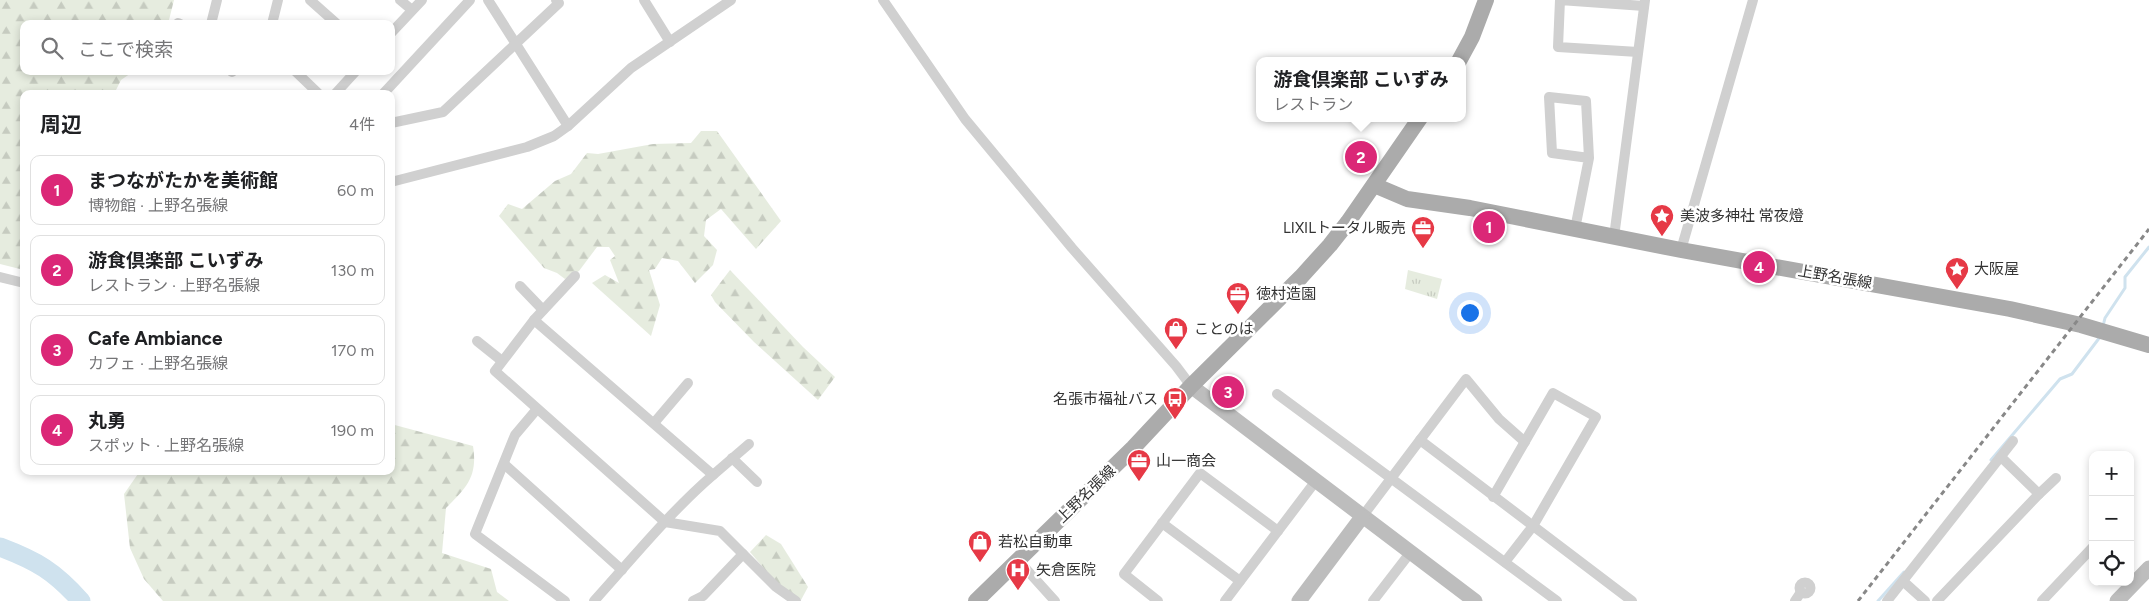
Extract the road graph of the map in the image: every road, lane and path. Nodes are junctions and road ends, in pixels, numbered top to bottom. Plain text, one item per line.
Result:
1 (217, 0) edge
2 (278, 0) edge
3 (310, 0) edge
4 (400, 0) edge
5 (422, 0) edge
6 (470, 0) edge
7 (488, 0) edge
8 (556, 0) edge
9 (644, 0) edge
10 (731, 0) edge
11 (883, 0) edge
12 (1486, 0) edge
13 (1753, 0) edge
14 (1618, 2) edge
15 (1644, 3) edge
16 (412, 10) junction
17 (212, 20) edge
18 (273, 20) edge
19 (332, 20) edge
20 (395, 29) edge
21 (670, 42) junction
22 (515, 44) junction
23 (1638, 52) junction
24 (1461, 57) edge
25 (299, 75) edge
26 (352, 75) edge
27 (315, 90) edge
28 (339, 90) edge
29 (386, 90) edge
30 (395, 122) edge
31 (1417, 122) edge
32 (568, 126) junction
33 (1589, 158) junction
34 (395, 181) edge
35 (1374, 185) junction
36 (1576, 229) junction
37 (1614, 237) junction
38 (1681, 250) junction
39 (574, 276) dead end
40 (0, 277) edge
41 (20, 282) edge
42 (520, 286) dead end
43 (543, 310) junction
44 (534, 320) junction
45 (477, 341) dead end
46 (2149, 345) edge
47 (502, 361) junction
48 (688, 383) dead end
49 (1191, 386) junction
50 (1277, 394) dead end
51 (538, 409) junction
52 (654, 423) junction
53 (1420, 440) junction
54 (2013, 441) dead end
55 (1525, 442) junction
56 (749, 444) dead end
57 (2001, 457) junction
58 (732, 458) junction
59 (504, 464) junction
60 (713, 475) junction
61 (1392, 478) junction
62 (2056, 478) dead end
63 (757, 482) dead end
64 (1315, 482) junction
65 (2040, 494) junction
66 (1493, 497) junction
67 (1362, 517) junction
68 (665, 522) junction
69 (1162, 523) junction
70 (1533, 526) junction
71 (1278, 531) junction
72 (2089, 551) edge
73 (1410, 553) junction
74 (743, 554) junction
75 (1018, 560) junction
76 (1505, 562) junction
77 (2149, 568) edge
78 (622, 570) junction
79 (1240, 582) junction
80 (1904, 582) junction
81 (565, 601) edge
82 (594, 601) edge
83 (693, 601) edge
84 (796, 601) edge
85 (976, 601) edge
86 (1055, 601) edge
87 (1158, 601) edge
88 (1225, 601) edge
89 (1299, 601) edge
90 (1373, 601) edge
91 (1475, 601) edge
92 (1556, 601) edge
93 (1632, 601) edge
94 (1887, 601) edge
95 (1925, 601) edge
96 (1937, 601) edge
97 (2042, 601) edge
98 (2117, 601) edge

1 - 17 street
2 - 18 street
3 - 19 street
4 - 16 street
5 - 16 street
6 - 29 street
7 - 22 street
8 - 22 street
9 - 21 street
10 - 21 street
11 - 49 street
12 - 24 main road
13 - 38 street
14 - 15 street
14 - 23 street
15 - 23 street
16 - 20 street
21 - 32 street
22 - 30 street
22 - 32 street
23 - 37 street
25 - 27 street
26 - 28 street
31 - 35 main road, 上野名張線
32 - 34 street
33 - 33 street
33 - 36 street
35 - 36 main road, 上野名張線
35 - 49 main road, 上野名張線
36 - 37 main road, 上野名張線
37 - 38 main road, 上野名張線
38 - 46 main road, 上野名張線
39 - 43 street
40 - 41 street
42 - 43 street
43 - 44 street
44 - 47 street
44 - 52 street
45 - 47 street
47 - 51 street
48 - 52 street
49 - 64 street
49 - 75 main road, 上野名張線
50 - 61 street
51 - 59 street
51 - 68 street
52 - 60 street
53 - 55 street
53 - 61 street
53 - 66 street
54 - 57 street
55 - 66 street
55 - 70 street
56 - 58 street
57 - 65 street
57 - 80 street
58 - 60 street
58 - 63 street
59 - 78 street
59 - 81 street
60 - 68 street
61 - 67 street
61 - 76 street
62 - 65 street
64 - 67 street
64 - 71 street
65 - 96 street
66 - 70 street
67 - 73 street
67 - 89 street
68 - 74 street
68 - 78 street
69 - 71 street
69 - 79 street
69 - 87 street
70 - 76 street
70 - 93 street
71 - 79 street
72 - 97 street
73 - 90 street
73 - 91 street
74 - 83 street
74 - 84 street
75 - 85 main road, 上野名張線
75 - 86 street
76 - 92 street
77 - 98 street
78 - 82 street
79 - 88 street
80 - 94 street
80 - 95 street

